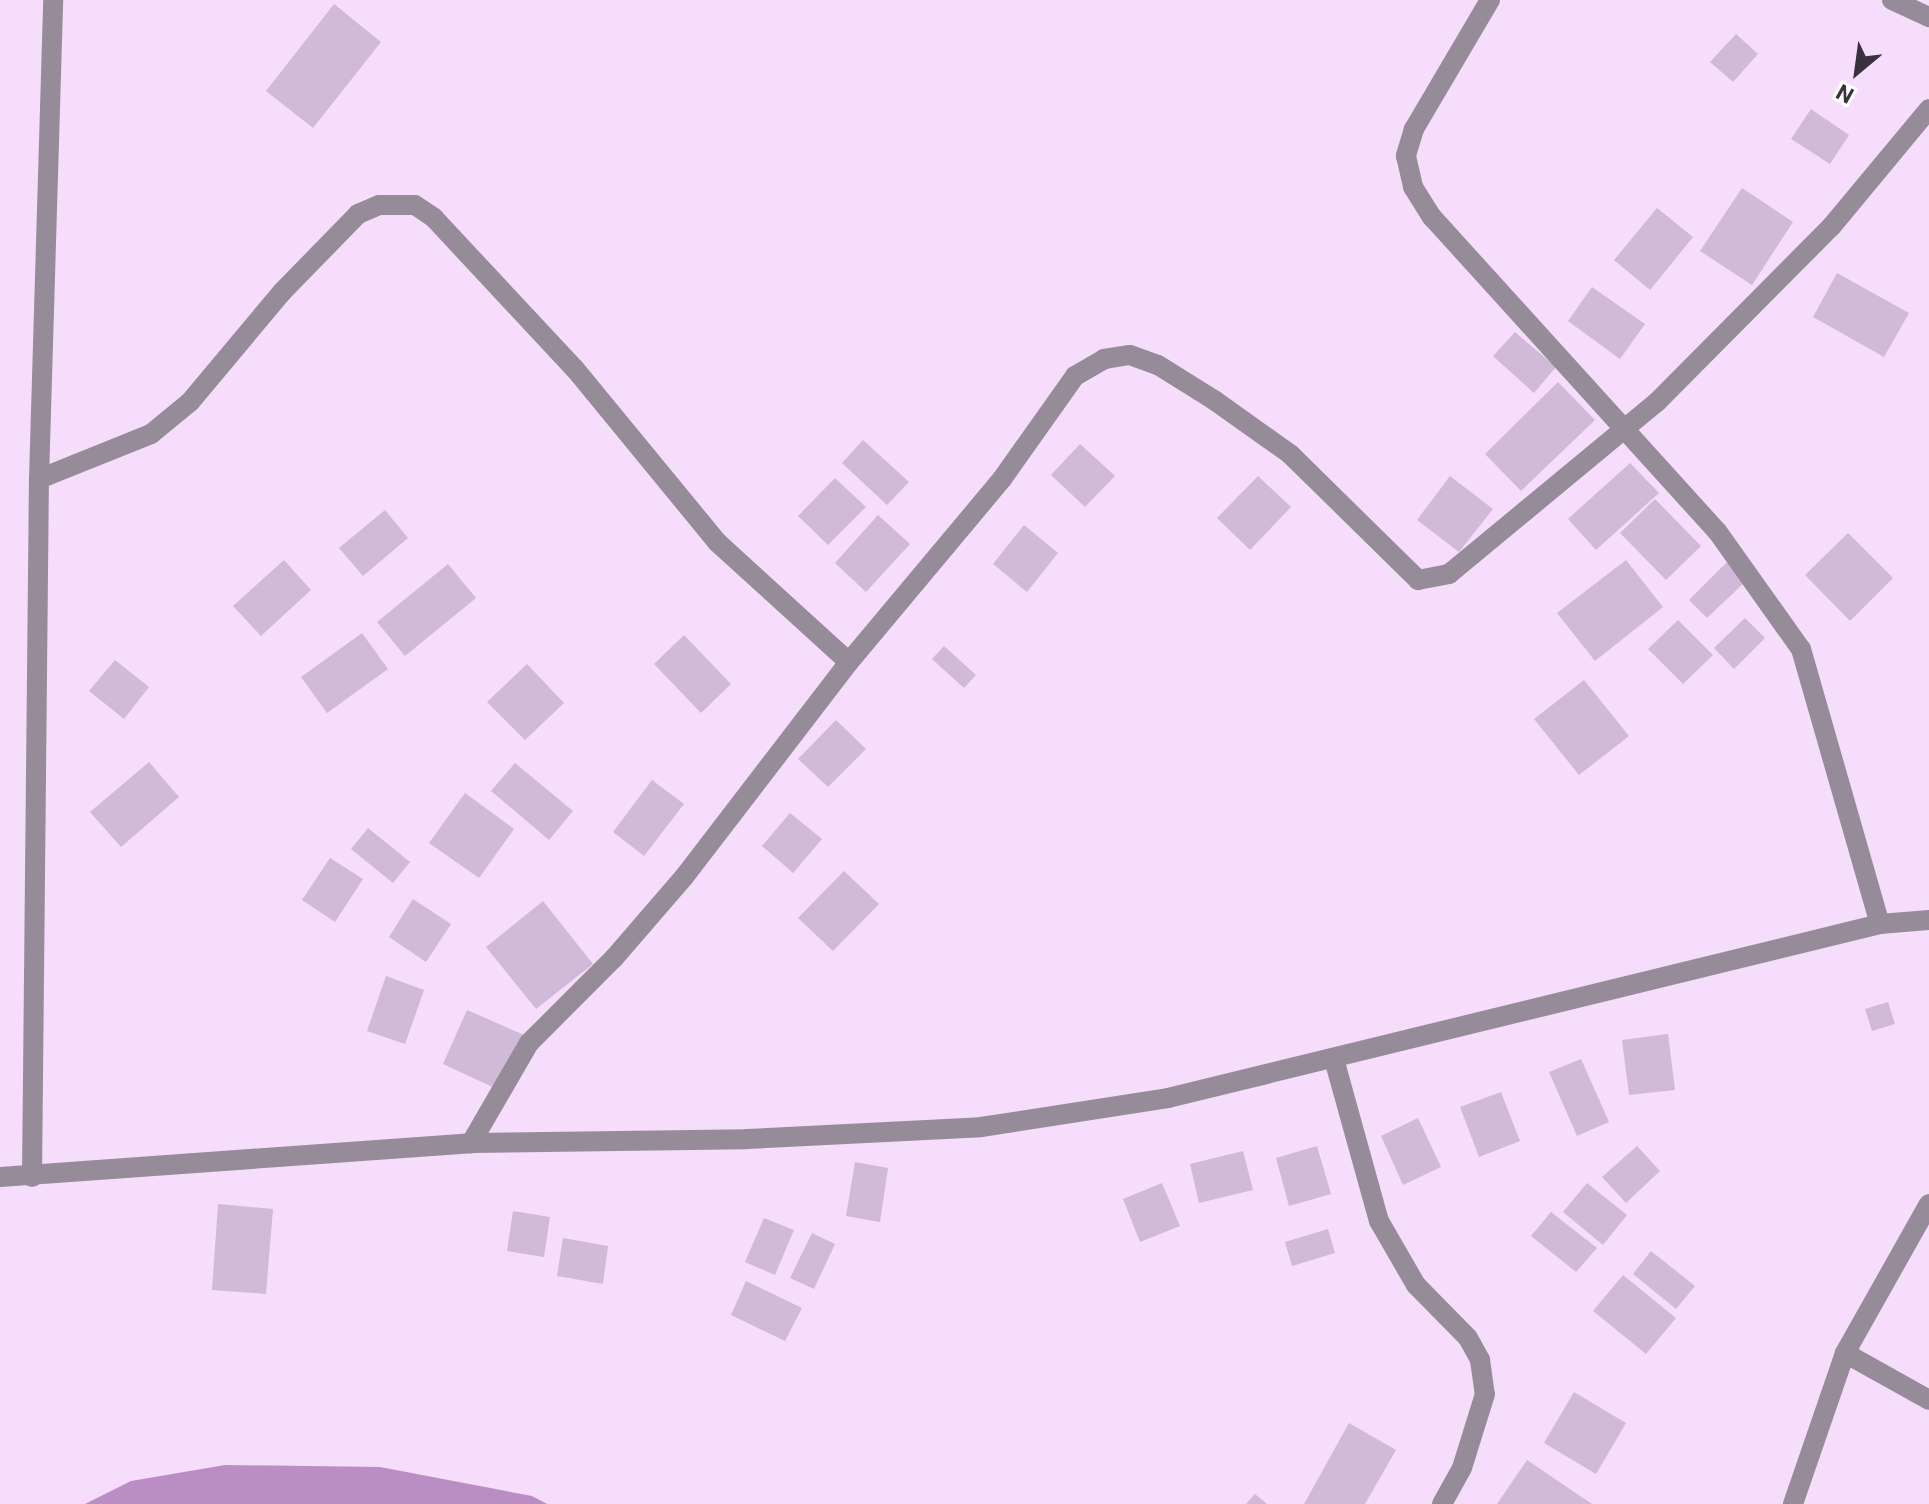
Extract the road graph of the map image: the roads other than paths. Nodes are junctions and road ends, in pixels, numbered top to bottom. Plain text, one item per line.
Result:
1 (53, 0) edge
2 (1490, 0) edge
3 (1892, 0) edge
4 (1929, 17) edge
5 (1929, 109) edge
6 (1623, 428) junction
7 (39, 479) junction
8 (849, 662) junction
9 (1929, 920) edge
10 (1880, 924) junction
11 (1334, 1059) junction
12 (471, 1143) junction
13 (0, 1177) edge
14 (32, 1177) junction
15 (1929, 1204) edge
16 (1845, 1353) junction
17 (1929, 1400) edge
18 (1442, 1504) edge
19 (1793, 1504) edge

1 - 7 street
2 - 6 street
3 - 4 street
5 - 6 street
6 - 8 street
6 - 10 street
7 - 8 street
7 - 14 street
8 - 12 street
9 - 10 street
10 - 11 street
11 - 12 street
11 - 18 street
12 - 14 street
13 - 14 street
15 - 16 street
16 - 17 street
16 - 19 street

